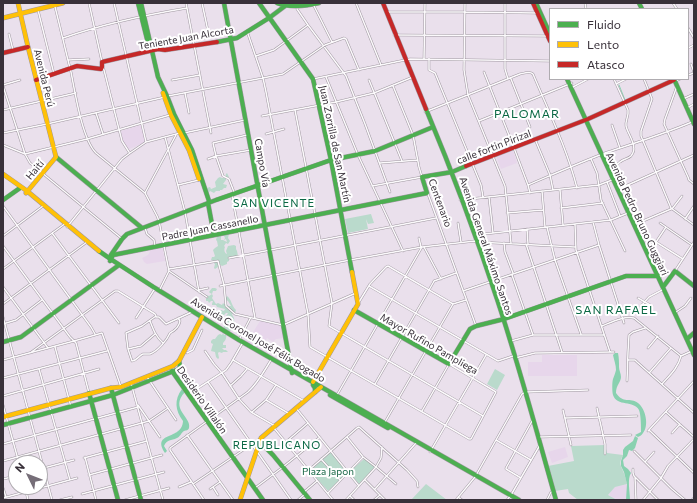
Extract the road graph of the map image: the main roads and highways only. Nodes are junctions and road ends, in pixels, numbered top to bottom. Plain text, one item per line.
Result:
1 (18, 3) edge
2 (63, 3) edge
3 (140, 3) edge
4 (224, 3) edge
5 (259, 3) edge
6 (278, 3) edge
7 (319, 3) edge
8 (382, 3) edge
9 (533, 3) edge
10 (536, 3) edge
11 (54, 4) edge
12 (312, 4) edge
13 (290, 5) edge
14 (20, 13) junction
15 (538, 13) junction
16 (3, 18) edge
17 (269, 18) junction
18 (549, 35) edge
19 (230, 39) junction
20 (28, 47) junction
21 (150, 51) junction
22 (3, 53) edge
23 (36, 80) junction
24 (675, 82) edge
25 (570, 83) edge
26 (586, 119) junction
27 (694, 122) edge
28 (432, 127) junction
29 (602, 155) junction
30 (56, 158) junction
31 (332, 160) junction
32 (451, 172) junction
33 (3, 175) edge
34 (422, 177) joint
35 (614, 179) junction
36 (257, 186) junction
37 (20, 188) junction
38 (27, 192) junction
39 (427, 193) joint
40 (3, 200) edge
41 (208, 203) junction
42 (341, 210) junction
43 (635, 224) junction
44 (265, 225) junction
45 (144, 228) junction
46 (214, 235) junction
47 (116, 248) junction
48 (119, 254) junction
49 (110, 259) junction
50 (118, 265) junction
51 (659, 276) junction
52 (694, 286) edge
53 (664, 287) junction
54 (354, 310) junction
55 (192, 312) junction
56 (201, 318) junction
57 (503, 319) junction
58 (694, 334) edge
59 (228, 335) junction
60 (687, 338) junction
61 (3, 342) edge
62 (693, 351) edge
63 (258, 352) junction
64 (514, 357) junction
65 (179, 361) junction
66 (170, 368) junction
67 (292, 371) junction
68 (172, 372) junction
69 (313, 384) junction
70 (132, 385) junction
71 (110, 388) junction
72 (320, 388) junction
73 (315, 392) junction
74 (525, 392) junction
75 (89, 393) junction
76 (113, 395) junction
77 (92, 401) junction
78 (4, 416) edge
79 (3, 425) edge
80 (538, 437) junction
81 (260, 440) junction
82 (546, 467) junction
83 (248, 479) junction
84 (509, 497) edge
85 (140, 498) edge
86 (118, 500) edge
87 (240, 500) edge
88 (263, 500) edge
89 (310, 500) edge
90 (514, 500) edge
91 (519, 500) edge
92 (555, 500) edge

1 - 14 main road, Avenida Perú
2 - 11 main road
3 - 21 main road
4 - 19 main road, Campo Vía
5 - 17 main road, Juan Zorrilla de San Martín
6 - 13 main road
7 - 12 main road
8 - 28 main road, Avenida General Máximo Santos
9 - 15 main road
10 - 15 main road
11 - 14 main road
12 - 13 main road
13 - 17 main road, Teniente Juan Alcorta
14 - 16 main road
14 - 20 main road, Avenida Perú
15 - 18 main road
17 - 19 main road, Teniente Juan Alcorta
17 - 31 main road, Juan Zorrilla de San Martín
19 - 21 main road, Teniente Juan Alcorta
19 - 36 main road, Campo Vía
20 - 22 main road
20 - 23 main road, Avenida Perú
21 - 23 main road, Teniente Juan Alcorta
21 - 41 main road
23 - 30 main road, Avenida Perú
24 - 26 main road, calle fortin Pirizal
24 - 27 main road
25 - 26 main road, Avenida Pedro Bruno Guggiari
26 - 29 main road, Avenida Pedro Bruno Guggiari
26 - 32 main road, calle fortin Pirizal
28 - 31 main road
28 - 32 main road, Avenida General Máximo Santos
29 - 35 main road, Avenida Pedro Bruno Guggiari
29 - 35 main road, Avenida Pedro Bruno Guggiari
30 - 38 main road, Haití
30 - 45 main road
31 - 36 main road
31 - 42 main road, Juan Zorrilla de San Martín
32 - 34 main road, calle fortin Pirizal
32 - 57 main road, Avenida General Máximo Santos
33 - 37 main road, Avenida Coronel José Félix Bogado
33 - 38 main road, Avenida Coronel José Félix Bogado
34 - 39 main road, Centenario
35 - 43 main road, Avenida Pedro Bruno Guggiari
36 - 41 main road
36 - 44 main road, Campo Vía
37 - 38 main road, Avenida Coronel José Félix Bogado
37 - 40 main road
38 - 49 main road, Avenida Coronel José Félix Bogado
39 - 42 main road, Padre Juan Cassanello
41 - 45 main road
41 - 46 main road
42 - 44 main road, Padre Juan Cassanello
42 - 54 main road, Juan Zorrilla de San Martín
43 - 51 main road, Avenida Pedro Bruno Guggiari
43 - 51 main road, Avenida Pedro Bruno Guggiari
44 - 46 main road, Padre Juan Cassanello
44 - 67 main road, Campo Vía
45 - 47 main road
46 - 48 main road, Padre Juan Cassanello
47 - 48 main road
47 - 49 main road
48 - 49 main road, Padre Juan Cassanello
49 - 50 main road, Avenida Coronel José Félix Bogado
50 - 55 main road, Avenida Coronel José Félix Bogado
50 - 55 main road, Avenida Coronel José Félix Bogado
50 - 61 main road
51 - 53 main road, Avenida Pedro Bruno Guggiari
51 - 57 main road
52 - 53 main road
53 - 60 main road, Avenida Pedro Bruno Guggiari
53 - 60 main road, Avenida Pedro Bruno Guggiari
54 - 57 main road, Mayor Rufino Pampliega
54 - 69 main road
55 - 56 main road, Avenida Coronel José Félix Bogado
56 - 59 main road, Avenida Coronel José Félix Bogado
56 - 65 main road
57 - 64 main road, Avenida General Máximo Santos
57 - 64 main road, Avenida General Máximo Santos
58 - 60 main road
59 - 63 main road, Avenida Coronel José Félix Bogado
59 - 63 main road, Avenida Coronel José Félix Bogado
60 - 62 main road, Avenida Pedro Bruno Guggiari
63 - 67 main road, Avenida Coronel José Félix Bogado
64 - 74 main road, Avenida General Máximo Santos
65 - 66 main road
65 - 68 main road
66 - 68 main road, Desiderio Villalón
66 - 70 main road
67 - 69 main road, Avenida Coronel José Félix Bogado
68 - 70 main road
68 - 83 main road, Desiderio Villalón
69 - 72 main road, Avenida Coronel José Félix Bogado
69 - 73 main road
70 - 71 main road
70 - 76 main road
71 - 75 main road
71 - 76 main road
72 - 73 main road
72 - 84 main road, Avenida Coronel José Félix Bogado
73 - 81 main road
74 - 80 main road, Avenida General Máximo Santos
74 - 80 main road, Avenida General Máximo Santos
75 - 77 main road
75 - 78 main road
76 - 77 main road
76 - 85 main road
77 - 79 main road
77 - 86 main road
80 - 82 main road, Avenida General Máximo Santos
81 - 83 main road
81 - 89 main road
82 - 92 main road, Avenida General Máximo Santos
82 - 92 main road, Avenida General Máximo Santos
83 - 87 main road
83 - 88 main road, Desiderio Villalón
84 - 90 main road, Avenida Coronel José Félix Bogado
84 - 91 main road, Avenida Coronel José Félix Bogado

